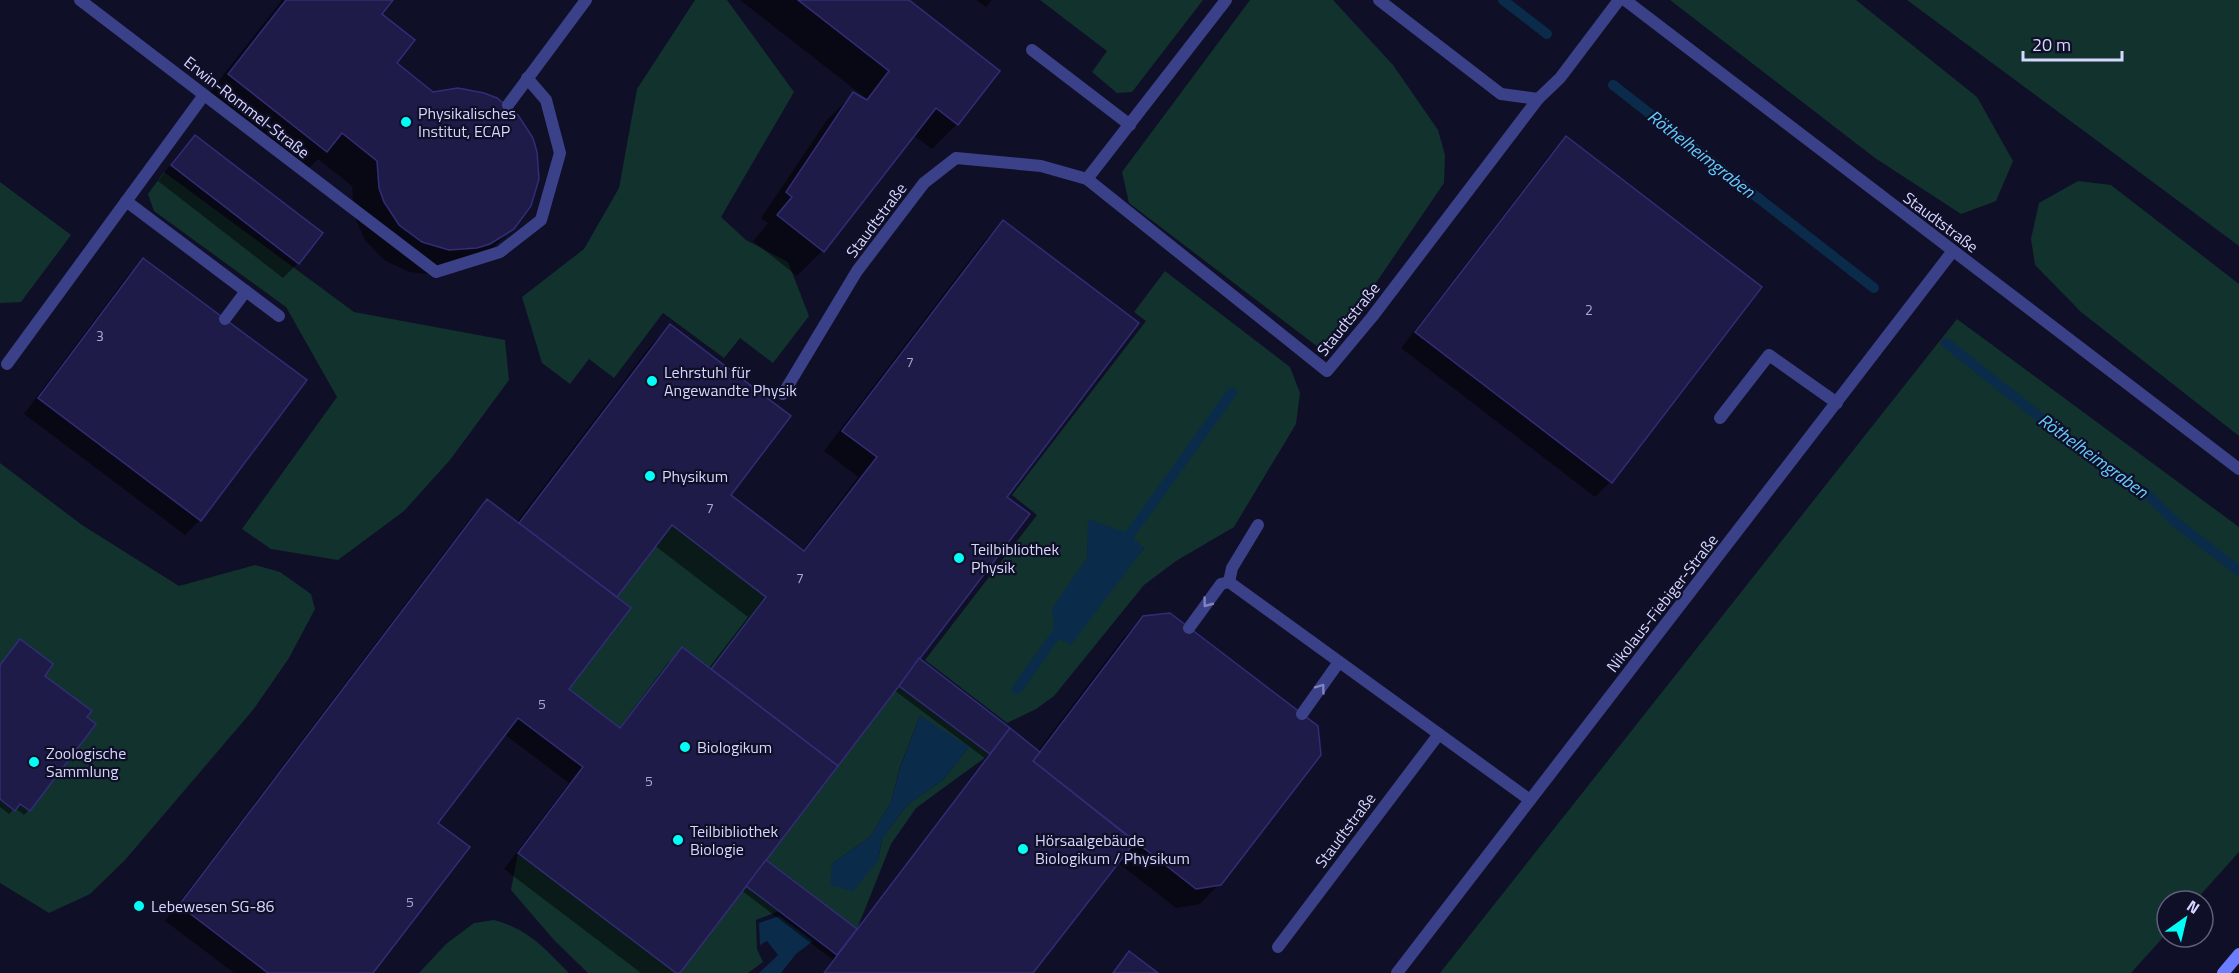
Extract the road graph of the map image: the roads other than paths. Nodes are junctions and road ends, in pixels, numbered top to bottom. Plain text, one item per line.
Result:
1 (80, 0) edge
2 (586, 0) edge
3 (1226, 0) edge
4 (1379, 0) edge
5 (1619, 0) edge
6 (1624, 0) edge
7 (1032, 50) dead end
8 (527, 78) junction
9 (204, 95) junction
10 (1538, 99) junction
11 (507, 105) dead end
12 (1130, 125) junction
13 (1087, 179) junction
14 (126, 201) junction
15 (1952, 252) junction
16 (246, 291) junction
17 (279, 316) dead end
18 (225, 319) dead end
19 (8, 364) dead end
20 (783, 394) dead end
21 (1837, 403) junction
22 (1720, 418) dead end
23 (2239, 469) edge
24 (1258, 525) dead end
25 (1229, 582) junction
26 (1189, 628) dead end
27 (1339, 662) junction
28 (1302, 714) dead end
29 (1439, 734) junction
30 (1530, 800) junction
31 (1278, 947) dead end
32 (2239, 954) edge
33 (1397, 973) edge
34 (2223, 973) edge

1 - 9 street, Erwin-Rommel-Straße
2 - 8 street
3 - 12 street
4 - 10 street
5 - 10 street, Staudtstraße
6 - 15 street, Staudtstraße
7 - 12 street
8 - 9 street, Erwin-Rommel-Straße
8 - 11 street
9 - 14 street
10 - 13 street, Staudtstraße
12 - 13 street
13 - 20 street, Staudtstraße
14 - 16 street
14 - 19 street
15 - 21 street, Nikolaus-Fiebiger-Straße
15 - 23 street, Staudtstraße
16 - 17 street
16 - 18 street
21 - 22 street
21 - 30 street, Nikolaus-Fiebiger-Straße
24 - 25 street
25 -> 26 street
25 - 27 street
28 -> 27 street
27 - 29 street
29 - 30 street
29 - 31 street, Staudtstraße
30 - 33 street, Nikolaus-Fiebiger-Straße
32 - 34 main road

